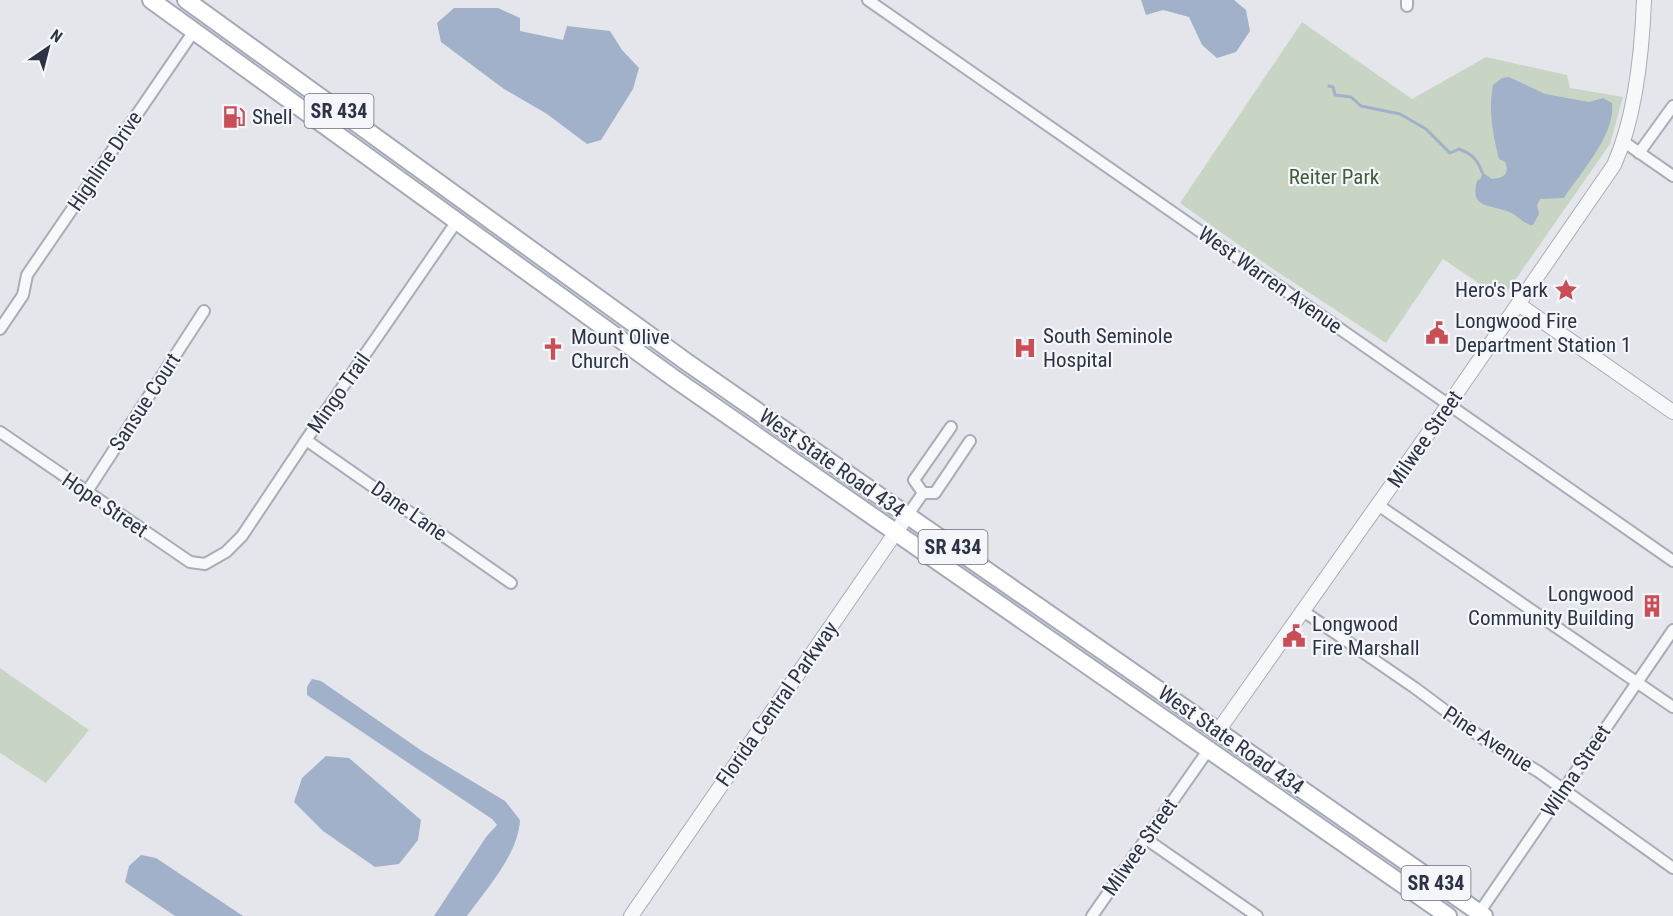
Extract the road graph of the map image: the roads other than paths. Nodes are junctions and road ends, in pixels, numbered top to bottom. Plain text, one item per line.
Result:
1 (151, 0) edge
2 (186, 0) edge
3 (868, 0) edge
4 (1644, 0) edge
5 (194, 31) junction
6 (1673, 106) edge
7 (1624, 142) junction
8 (1639, 153) junction
9 (1673, 176) edge
10 (427, 200) junction
11 (468, 204) junction
12 (457, 221) junction
13 (492, 222) junction
14 (1518, 304) junction
15 (204, 311) dead end
16 (0, 329) edge
17 (1449, 404) junction
18 (1673, 412) edge
19 (951, 427) dead end
20 (0, 432) edge
21 (306, 440) junction
22 (970, 441) dead end
23 (86, 493) junction
24 (923, 493) junction
25 (1378, 505) junction
26 (908, 516) junction
27 (896, 533) junction
28 (214, 559) joint
29 (1673, 561) edge
30 (511, 583) dead end
31 (1303, 611) junction
32 (1673, 630) edge
33 (1637, 682) junction
34 (1673, 707) edge
35 (1182, 731) junction
36 (1218, 731) junction
37 (1209, 749) junction
38 (1249, 753) junction
39 (1563, 790) junction
40 (1146, 839) junction
41 (1673, 868) edge
42 (1441, 914) edge
43 (1482, 914) edge
44 (632, 916) edge
45 (1092, 916) edge
46 (1257, 916) edge

1 - 5 main road, West State Road 434 / SR 434
2 - 11 main road, West State Road 434 / SR 434
3 - 17 street, West Warren Avenue
4 - 7 street, Milwee Street
5 - 10 main road, West State Road 434 / SR 434
5 - 16 street, Highline Drive
6 - 8 street
7 - 8 street
7 - 14 street, Milwee Street
8 - 9 street
10 - 11 main road
10 - 12 main road, West State Road 434 / SR 434
11 - 13 main road, West State Road 434 / SR 434
12 - 13 main road
12 - 21 street, Mingo Trail
12 - 27 main road, West State Road 434 / SR 434
13 - 26 main road, West State Road 434 / SR 434
14 - 17 street, Milwee Street
14 - 18 street
15 - 23 street, Sansue Court
17 - 25 street, Milwee Street
17 - 29 street, West Warren Avenue
19 - 24 street
20 - 23 street, Hope Street
21 - 28 street, Mingo Trail
21 - 30 street, Dane Lane
22 - 24 street, Florida Central Parkway
23 - 28 street, Hope Street
24 - 26 street, Florida Central Parkway
25 - 31 street, Milwee Street
25 - 33 street
26 - 27 street, Florida Central Parkway
26 - 36 main road, West State Road 434 / SR 434
27 - 35 main road, West State Road 434 / SR 434
27 - 44 street, Florida Central Parkway
31 - 36 street, Milwee Street
31 - 39 street, Pine Avenue
32 - 33 street, Wilma Street
33 - 34 street
33 - 39 street, Wilma Street
35 - 36 main road
35 - 37 main road, West State Road 434 / SR 434
36 - 38 main road, West State Road 434 / SR 434
37 - 38 main road
37 - 40 street, Milwee Street
37 - 42 main road, West State Road 434 / SR 434
38 - 43 main road, West State Road 434 / SR 434
39 - 41 street, Pine Avenue
39 - 43 street, Wilma Street
40 - 45 street, Milwee Street
40 - 46 street

